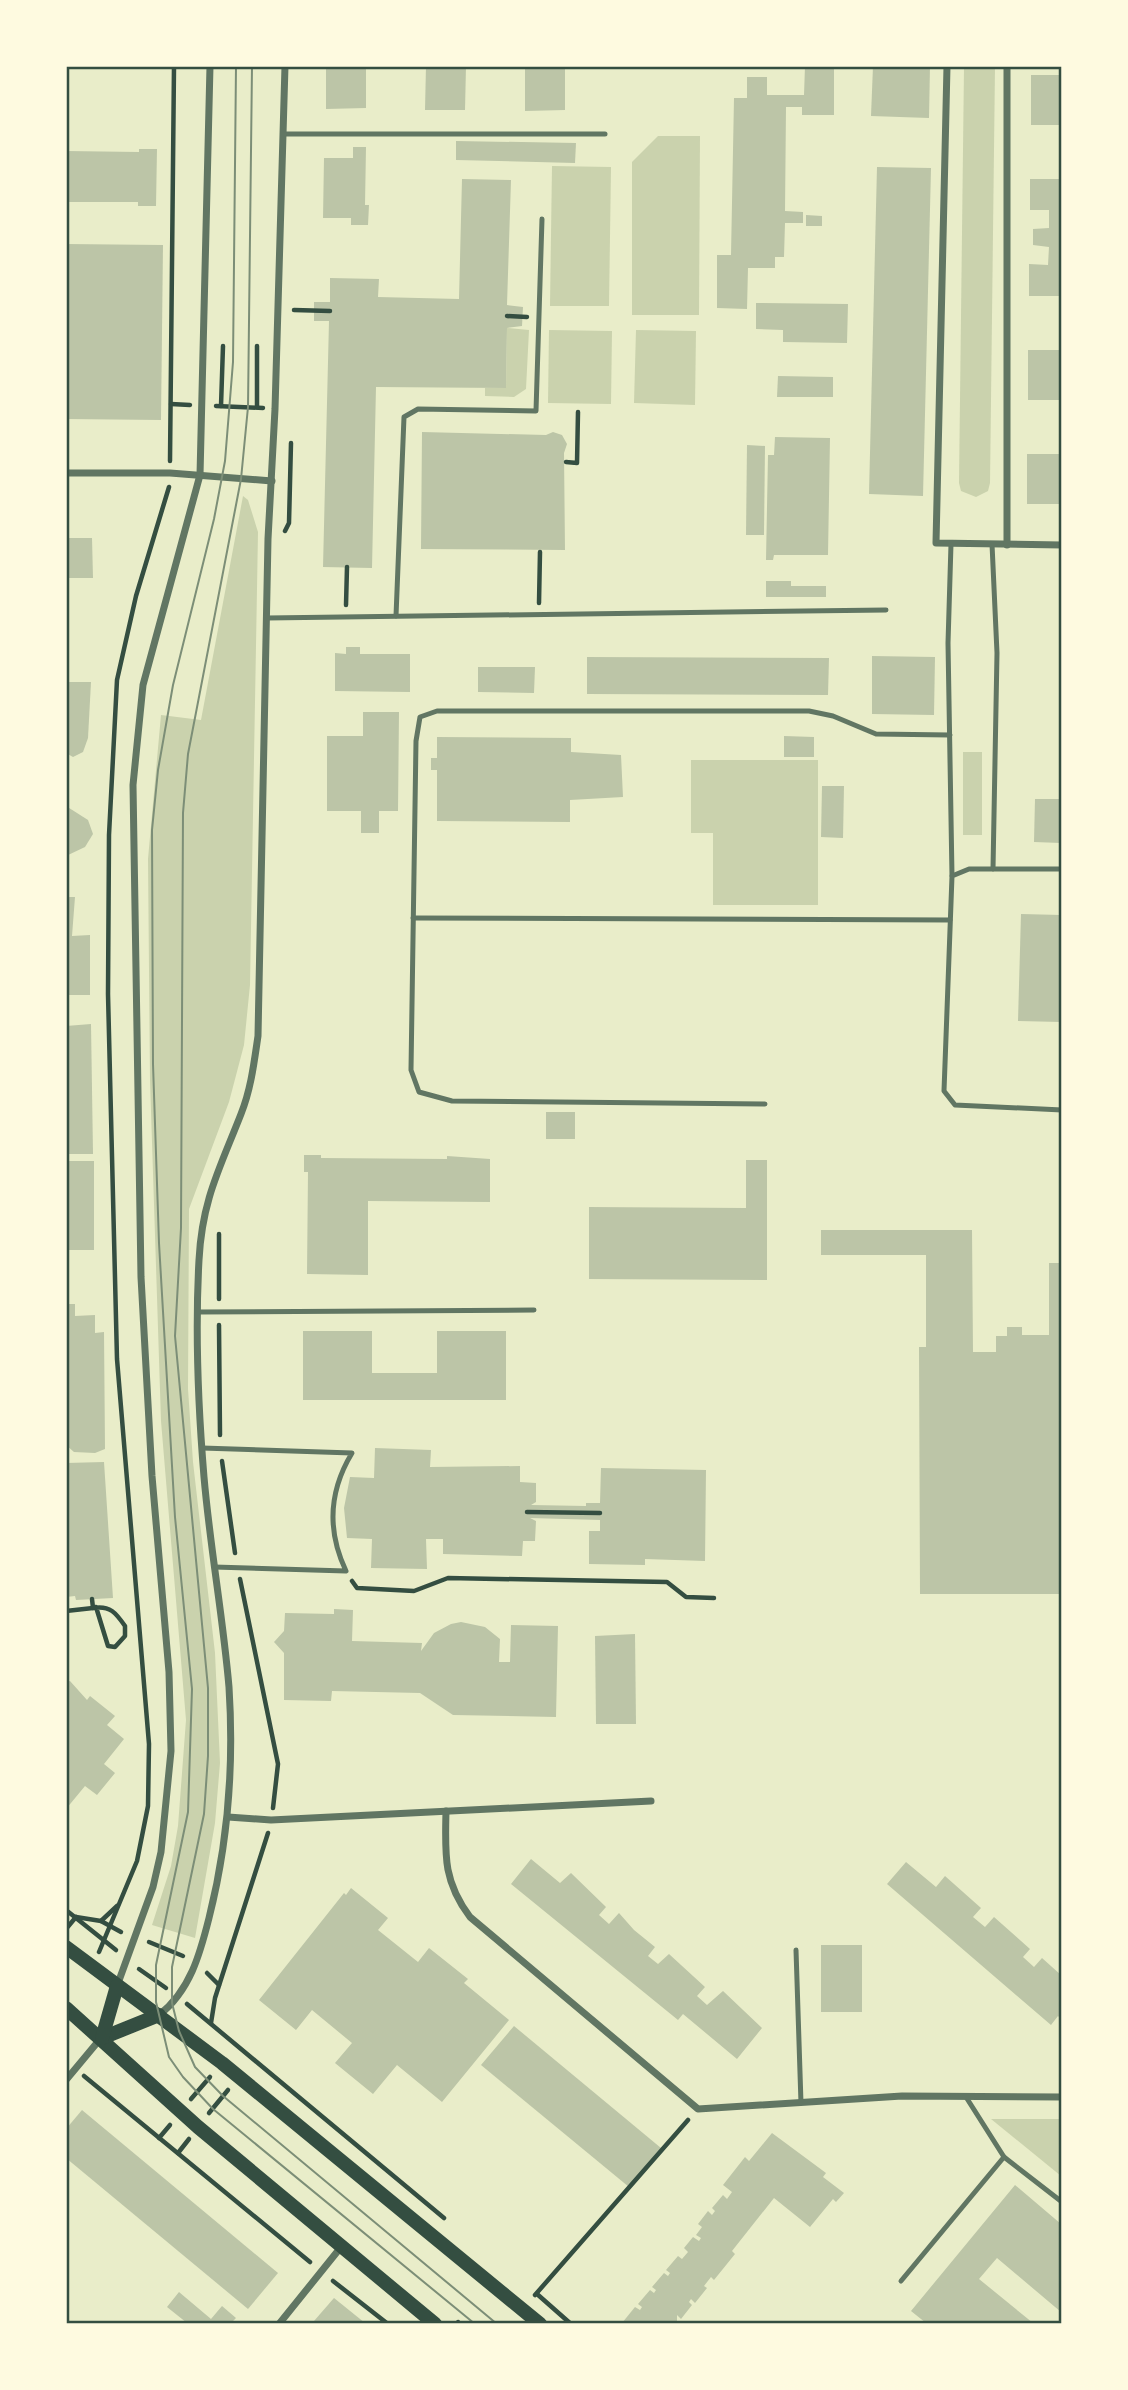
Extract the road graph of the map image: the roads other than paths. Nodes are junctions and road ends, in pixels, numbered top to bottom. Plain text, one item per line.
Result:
1 (210, 66) edge
2 (285, 66) edge
3 (947, 66) edge
4 (1007, 66) edge
5 (283, 134) junction
6 (606, 134) dead end
7 (542, 219) dead end
8 (66, 473) edge
9 (200, 475) junction
10 (272, 481) junction
11 (951, 544) junction
12 (992, 544) junction
13 (1007, 545) junction
14 (1062, 545) edge
15 (886, 610) dead end
16 (396, 616) junction
17 (267, 618) junction
18 (950, 735) junction
19 (993, 869) junction
20 (1062, 869) edge
21 (952, 877) junction
22 (413, 918) junction
23 (950, 920) junction
24 (765, 1104) dead end
25 (1062, 1110) edge
26 (534, 1310) dead end
27 (198, 1312) junction
28 (202, 1448) junction
29 (214, 1566) junction
30 (651, 1801) dead end
31 (446, 1811) junction
32 (228, 1817) junction
33 (66, 1947) edge
34 (796, 1951) dead end
35 (117, 1986) junction
36 (66, 2008) edge
37 (159, 2015) junction
38 (102, 2038) junction
39 (66, 2080) edge
40 (966, 2097) junction
41 (1062, 2097) edge
42 (801, 2103) junction
43 (1004, 2157) junction
44 (1062, 2202) edge
45 (341, 2247) junction
46 (901, 2281) dead end
47 (279, 2323) edge
48 (435, 2323) edge
49 (540, 2323) edge

1 - 9 street
2 - 5 street
3 - 11 street
4 - 13 street
5 - 6 lane
5 - 10 street
7 - 16 lane
8 - 9 street
9 - 10 street
9 - 35 street
10 - 17 street
11 - 12 street
11 - 18 lane
12 - 13 street
12 - 19 lane
13 - 14 street
15 - 16 lane
16 - 17 lane
17 - 27 street
18 - 21 lane
18 - 22 lane
19 - 20 lane
19 - 21 lane
21 - 23 lane
22 - 23 lane
22 - 24 lane
23 - 25 lane
26 - 27 lane
27 - 28 street
28 - 29 street
28 - 29 lane
29 - 32 street
30 - 31 street
31 - 32 street
31 - 42 street
32 - 37 street
33 - 35 main road
34 - 42 lane
35 - 37 main road
35 - 38 main road
36 - 38 main road
37 - 38 main road
37 - 49 main road
38 - 39 street
38 - 45 main road
40 - 41 street
40 - 42 street
40 - 43 lane
43 - 44 lane
43 - 46 lane
45 - 47 street
45 - 48 main road

